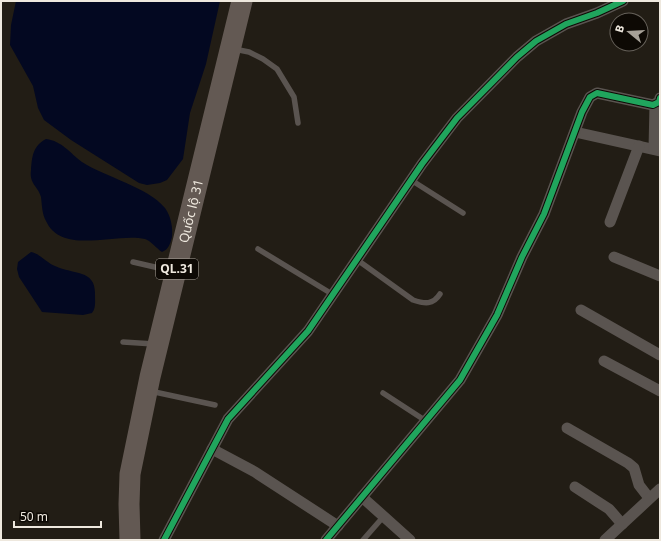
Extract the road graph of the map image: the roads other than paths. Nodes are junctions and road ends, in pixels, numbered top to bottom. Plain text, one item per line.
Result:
1 (242, 1) edge
2 (623, 1) edge
3 (230, 49) junction
4 (658, 101) edge
5 (298, 123) dead end
6 (575, 132) junction
7 (639, 146) junction
8 (657, 150) edge
9 (411, 180) junction
10 (463, 212) dead end
11 (610, 222) dead end
12 (258, 249) dead end
13 (614, 257) dead end
14 (356, 260) junction
15 (133, 262) dead end
16 (176, 272) junction
17 (660, 276) edge
18 (332, 294) junction
19 (440, 294) dead end
20 (581, 310) dead end
21 (123, 342) dead end
22 (158, 344) junction
23 (660, 355) edge
24 (604, 361) dead end
25 (148, 391) junction
26 (660, 391) edge
27 (384, 393) dead end
28 (215, 405) dead end
29 (426, 422) junction
30 (567, 428) dead end
31 (212, 449) junction
32 (575, 487) dead end
33 (660, 489) edge
34 (362, 497) junction
35 (649, 498) junction
36 (384, 516) junction
37 (622, 524) junction
38 (338, 526) junction
39 (130, 540) edge
40 (164, 540) edge
41 (326, 540) edge
42 (363, 540) edge
43 (410, 540) edge
44 (606, 540) edge

1 - 3 highway, Quốc lộ 31 / QL.31
2 - 9 street
3 - 5 lane
3 - 16 highway, Quốc lộ 31 / QL.31
4 - 6 street
4 - 8 street
6 - 7 street
6 - 29 street
7 - 8 street
7 - 11 street
9 - 10 lane
9 - 14 street
12 - 18 lane
13 - 17 street
14 - 18 street
14 - 19 lane
15 - 16 lane
16 - 22 highway, Quốc lộ 31 / QL.31
18 - 31 street
20 - 23 street
21 - 22 lane
22 - 25 highway, Quốc lộ 31 / QL.31
24 - 26 street
25 - 28 lane
25 - 39 highway, Quốc lộ 31 / QL.31
27 - 29 lane
29 - 34 street
30 - 35 street
31 - 38 street
31 - 40 street
32 - 37 street
33 - 35 street
34 - 36 street
34 - 38 street
35 - 37 street
36 - 42 lane
36 - 43 street
37 - 44 street
38 - 41 street

